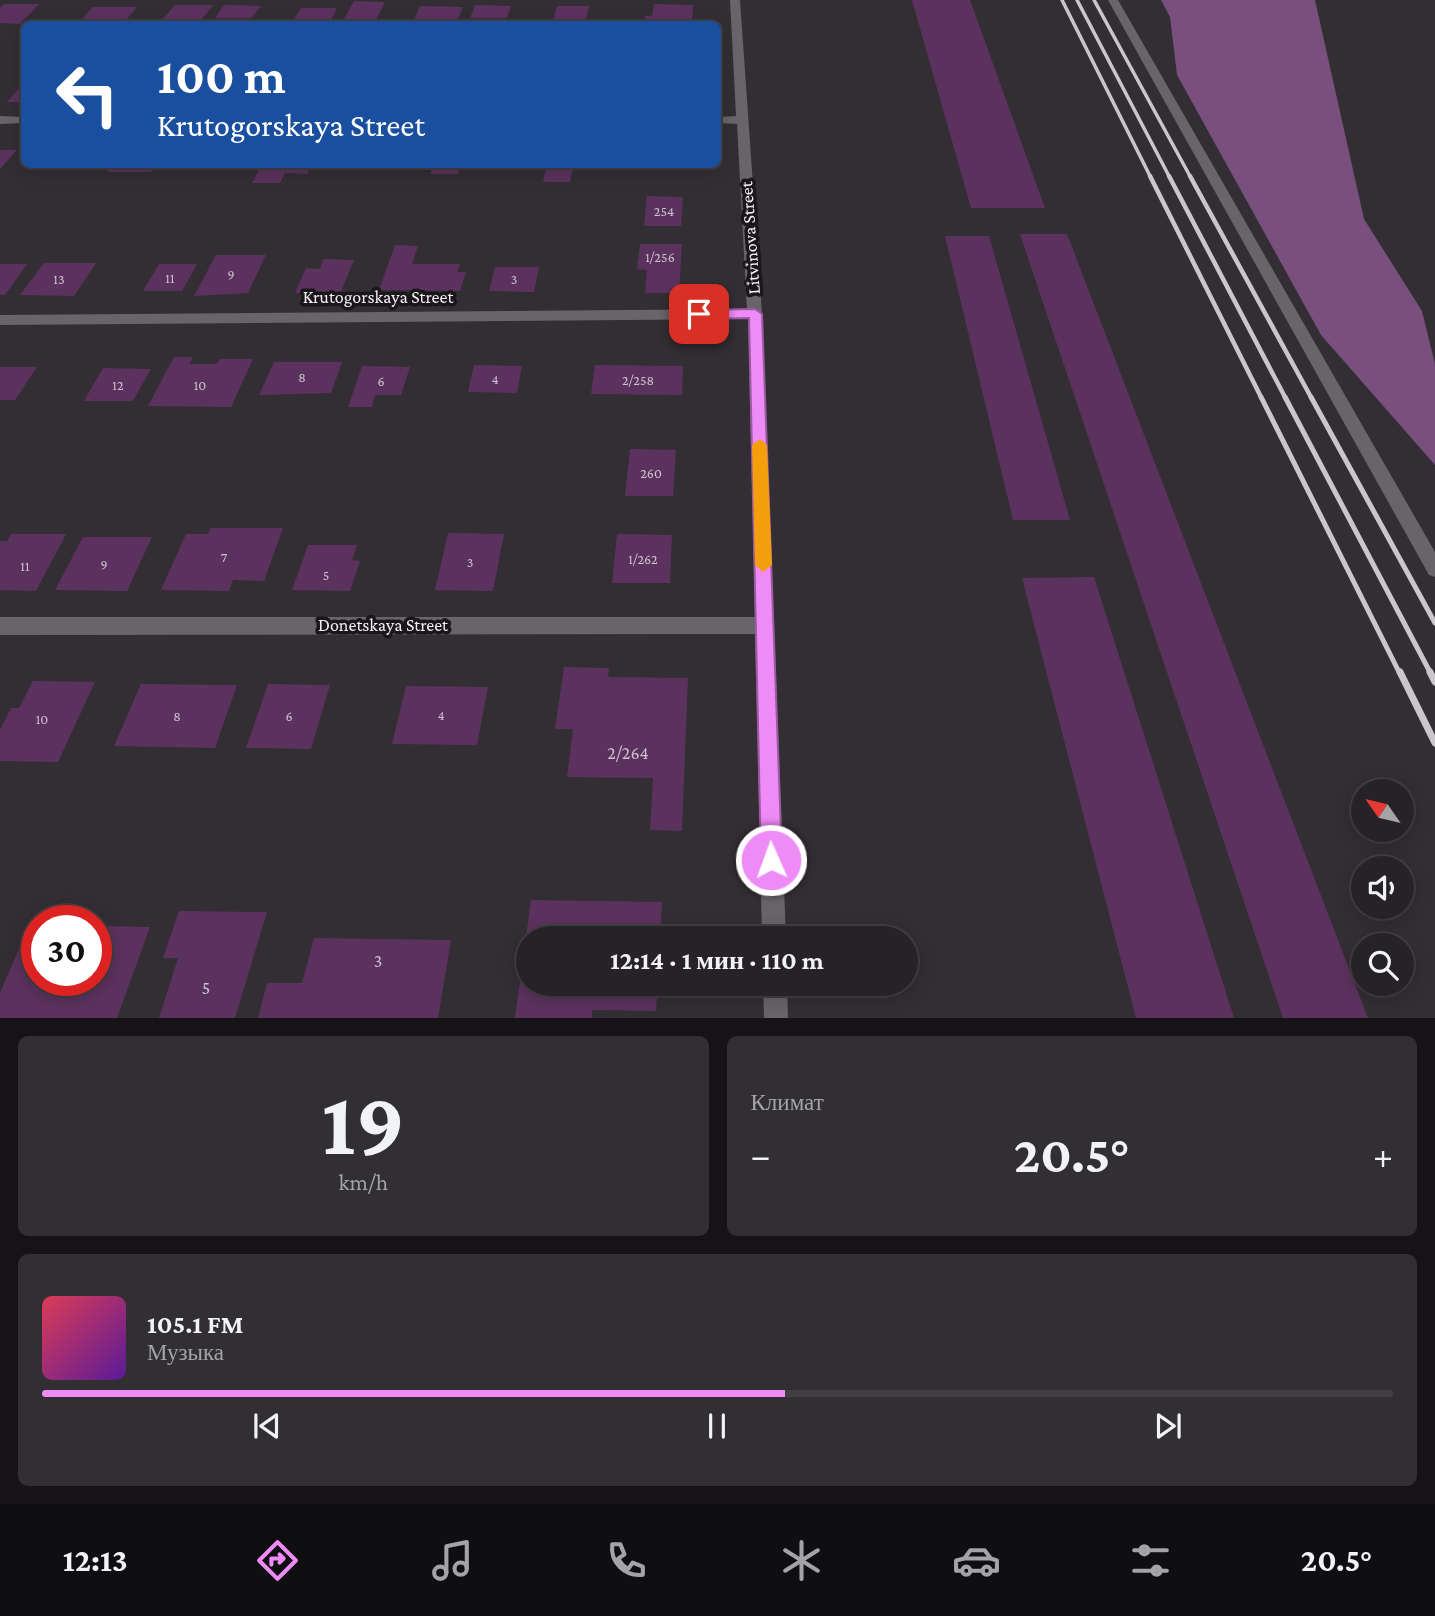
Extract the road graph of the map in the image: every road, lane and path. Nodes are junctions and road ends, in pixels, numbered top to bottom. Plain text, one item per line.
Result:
1 (735, 0) edge
2 (1113, 0) edge
3 (0, 120) edge
4 (21, 120) edge
5 (721, 120) edge
6 (742, 120) junction
7 (755, 314) junction
8 (0, 320) edge
9 (1435, 569) edge
10 (765, 625) junction
11 (0, 626) edge
12 (774, 926) edge
13 (775, 996) edge
14 (776, 1017) edge

1 - 6 street, Litvinova Street
2 - 9 street
3 - 4 street
5 - 6 street
6 - 7 street, Litvinova Street
7 - 8 street, Krutogorskaya Street
7 - 10 street, Litvinova Street
10 - 11 street, Donetskaya Street
10 - 12 street, Litvinova Street
13 - 14 street

